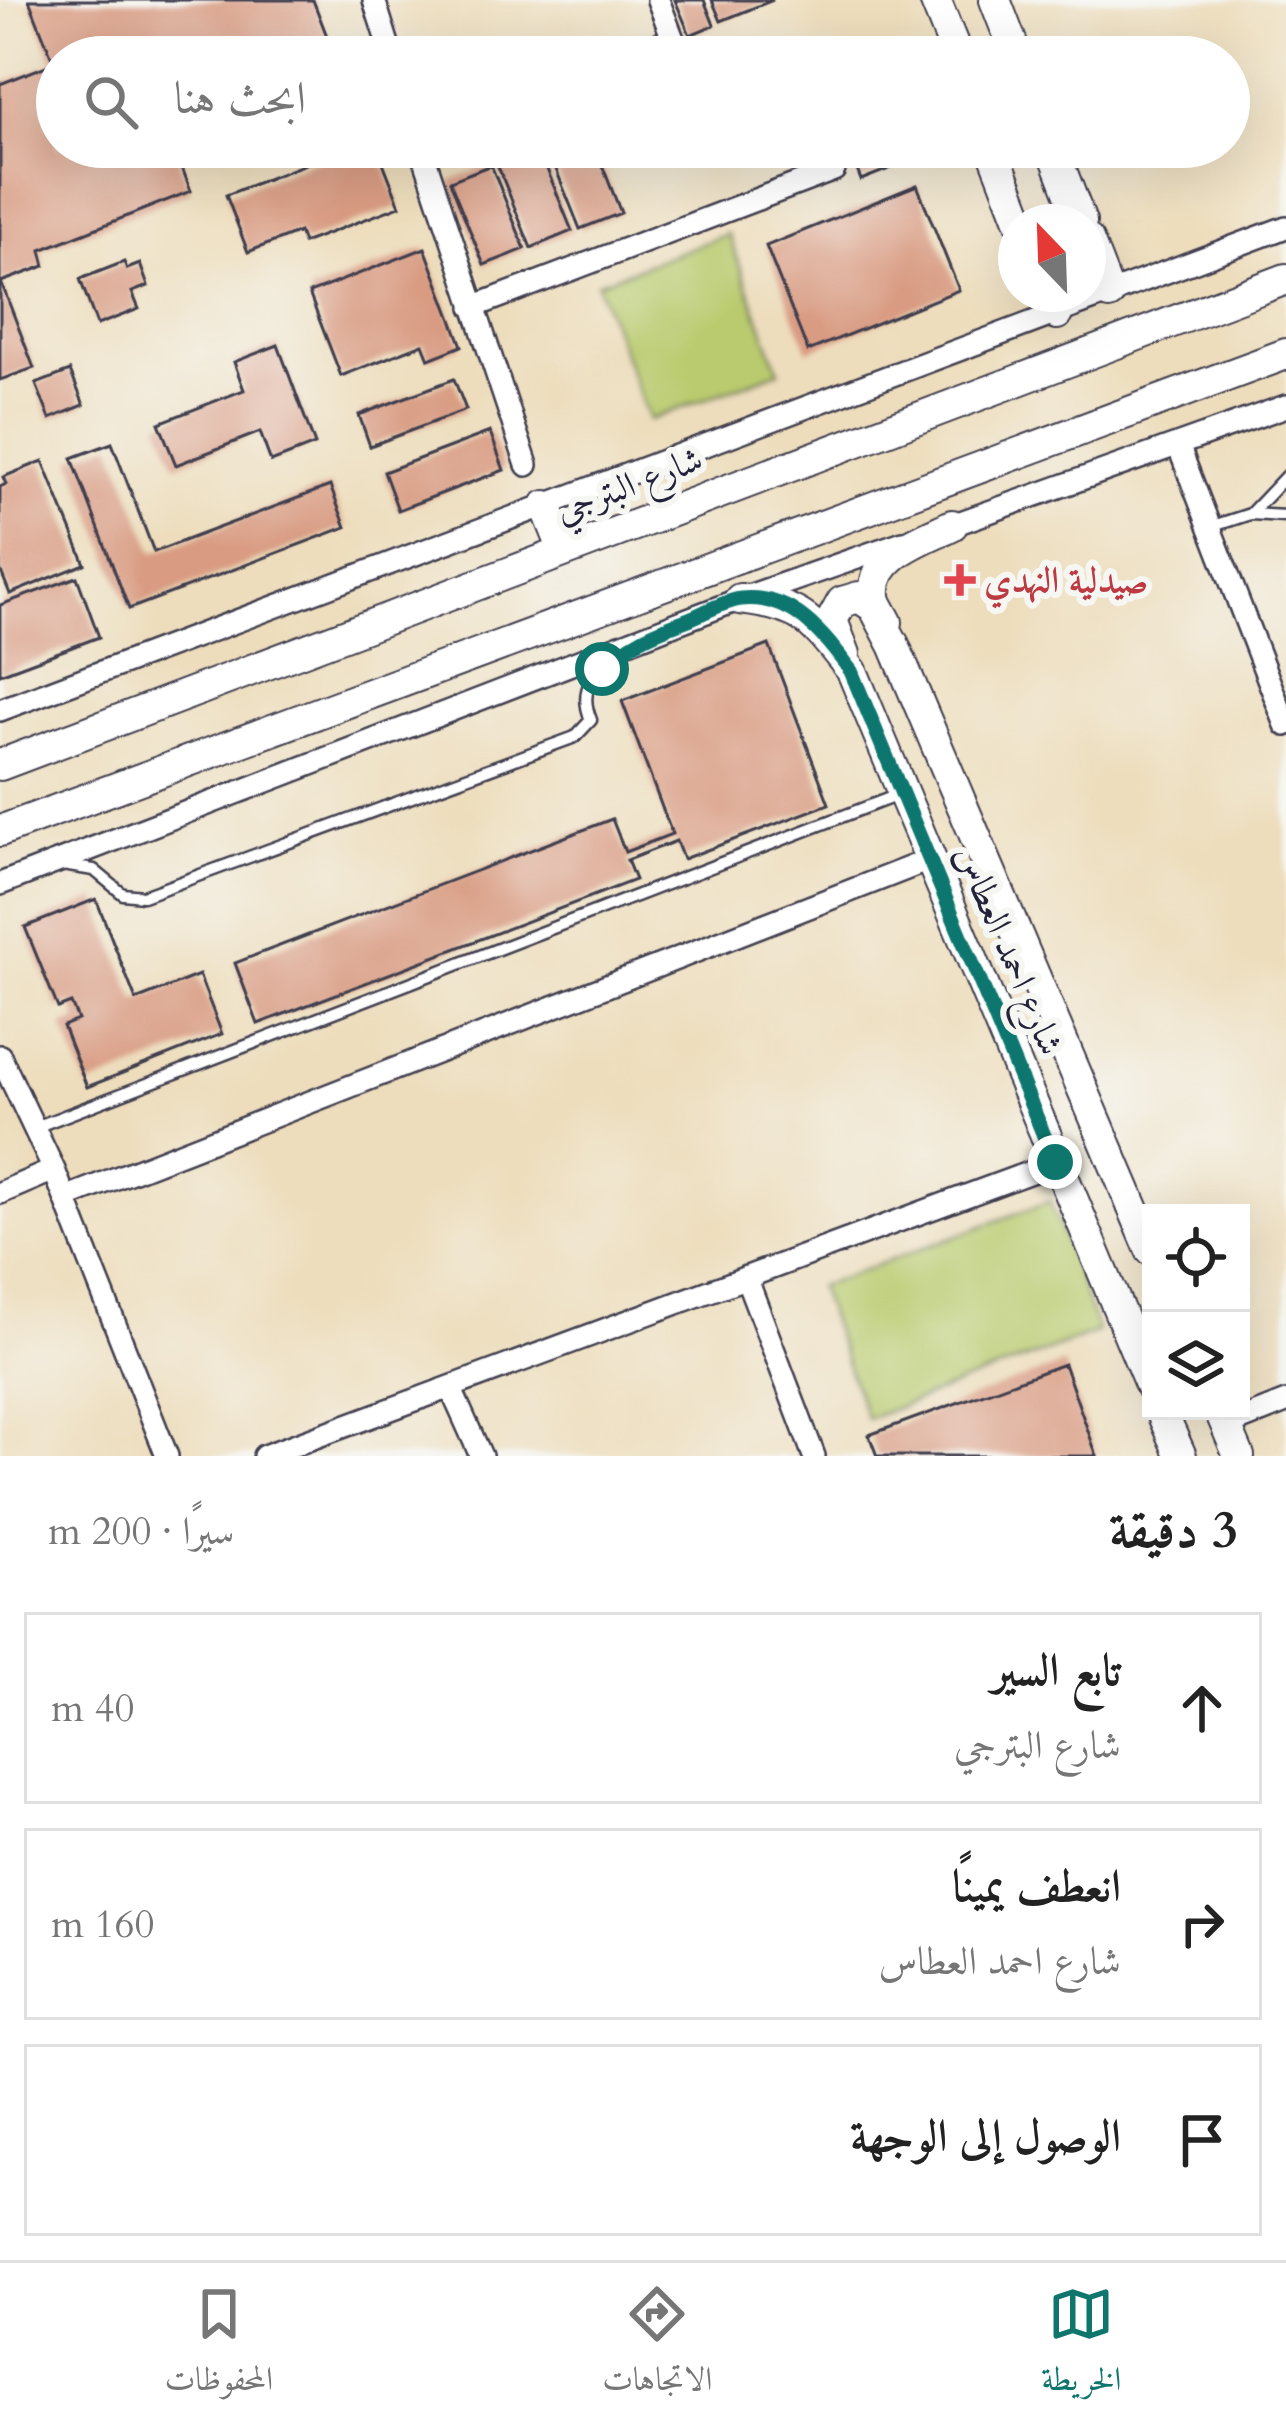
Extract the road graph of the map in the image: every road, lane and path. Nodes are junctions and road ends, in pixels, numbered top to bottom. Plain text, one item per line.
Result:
1 (374, 0) edge
2 (658, 0) edge
3 (935, 0) edge
4 (994, 0) edge
5 (385, 36) edge
6 (672, 36) edge
7 (950, 36) edge
8 (1009, 36) edge
9 (429, 168) edge
10 (1000, 168) edge
11 (1060, 168) edge
12 (834, 170) dead end
13 (1015, 204) edge
14 (1074, 204) edge
15 (1286, 227) edge
16 (1286, 279) edge
17 (1106, 286) edge
18 (1109, 294) junction
19 (1106, 295) edge
20 (473, 308) junction
21 (1033, 312) edge
22 (1286, 354) edge
23 (1286, 406) edge
24 (1178, 445) junction
25 (527, 465) dead end
26 (1286, 476) edge
27 (546, 506) junction
28 (1250, 514) junction
29 (1286, 516) edge
30 (952, 525) junction
31 (1210, 527) junction
32 (564, 550) junction
33 (740, 599) junction
34 (632, 640) junction
35 (894, 645) junction
36 (851, 671) junction
37 (388, 687) junction
38 (0, 710) edge
39 (1285, 722) edge
40 (403, 728) junction
41 (0, 765) edge
42 (902, 794) junction
43 (0, 831) edge
44 (929, 860) junction
45 (52, 863) junction
46 (0, 884) edge
47 (0, 1056) edge
48 (33, 1128) junction
49 (1055, 1162) junction
50 (53, 1170) junction
51 (0, 1193) edge
52 (64, 1198) junction
53 (1142, 1229) edge
54 (746, 1277) junction
55 (1142, 1366) edge
56 (450, 1387) junction
57 (1286, 1402) edge
58 (1250, 1412) edge
59 (1165, 1420) edge
60 (1223, 1420) edge
61 (167, 1456) edge
62 (264, 1456) edge
63 (481, 1456) edge
64 (814, 1456) edge
65 (1180, 1456) edge
66 (1239, 1456) edge

1 - 5 street
2 - 6 street
3 - 7 main road
4 - 8 main road
9 - 20 street
10 - 13 main road
11 - 14 main road
12 - 20 street
15 - 18 street, شارع البترجي
16 - 32 main road, شارع البترجي
17 - 18 main road
18 - 19 street, شارع البترجي
20 - 25 street
21 - 27 street, شارع البترجي
22 - 37 main road
23 - 24 street
24 - 30 street
24 - 31 street
26 - 28 lane
27 - 32 main road
27 - 38 street, شارع البترجي
28 - 29 lane
28 - 31 lane
30 - 33 street
30 - 35 main road
31 - 39 street
32 - 41 main road, شارع البترجي
33 - 34 street
33 - 36 main road, شارع احمد العطاس
34 - 40 street
34 - 45 lane
35 - 36 main road
35 - 53 main road, شارع احمد العطاس
36 - 42 main road, شارع احمد العطاس
37 - 40 street
37 - 43 main road
40 - 45 street
42 - 44 main road, شارع احمد العطاس
42 - 48 lane
44 - 49 main road, شارع احمد العطاس
44 - 52 street
45 - 46 street
47 - 48 street
48 - 50 street
49 - 54 street
49 - 55 main road, شارع احمد العطاس
50 - 51 street
50 - 52 street
52 - 61 street
54 - 56 street
54 - 64 street
56 - 62 street
56 - 63 street
57 - 58 street
59 - 65 main road
60 - 66 main road

